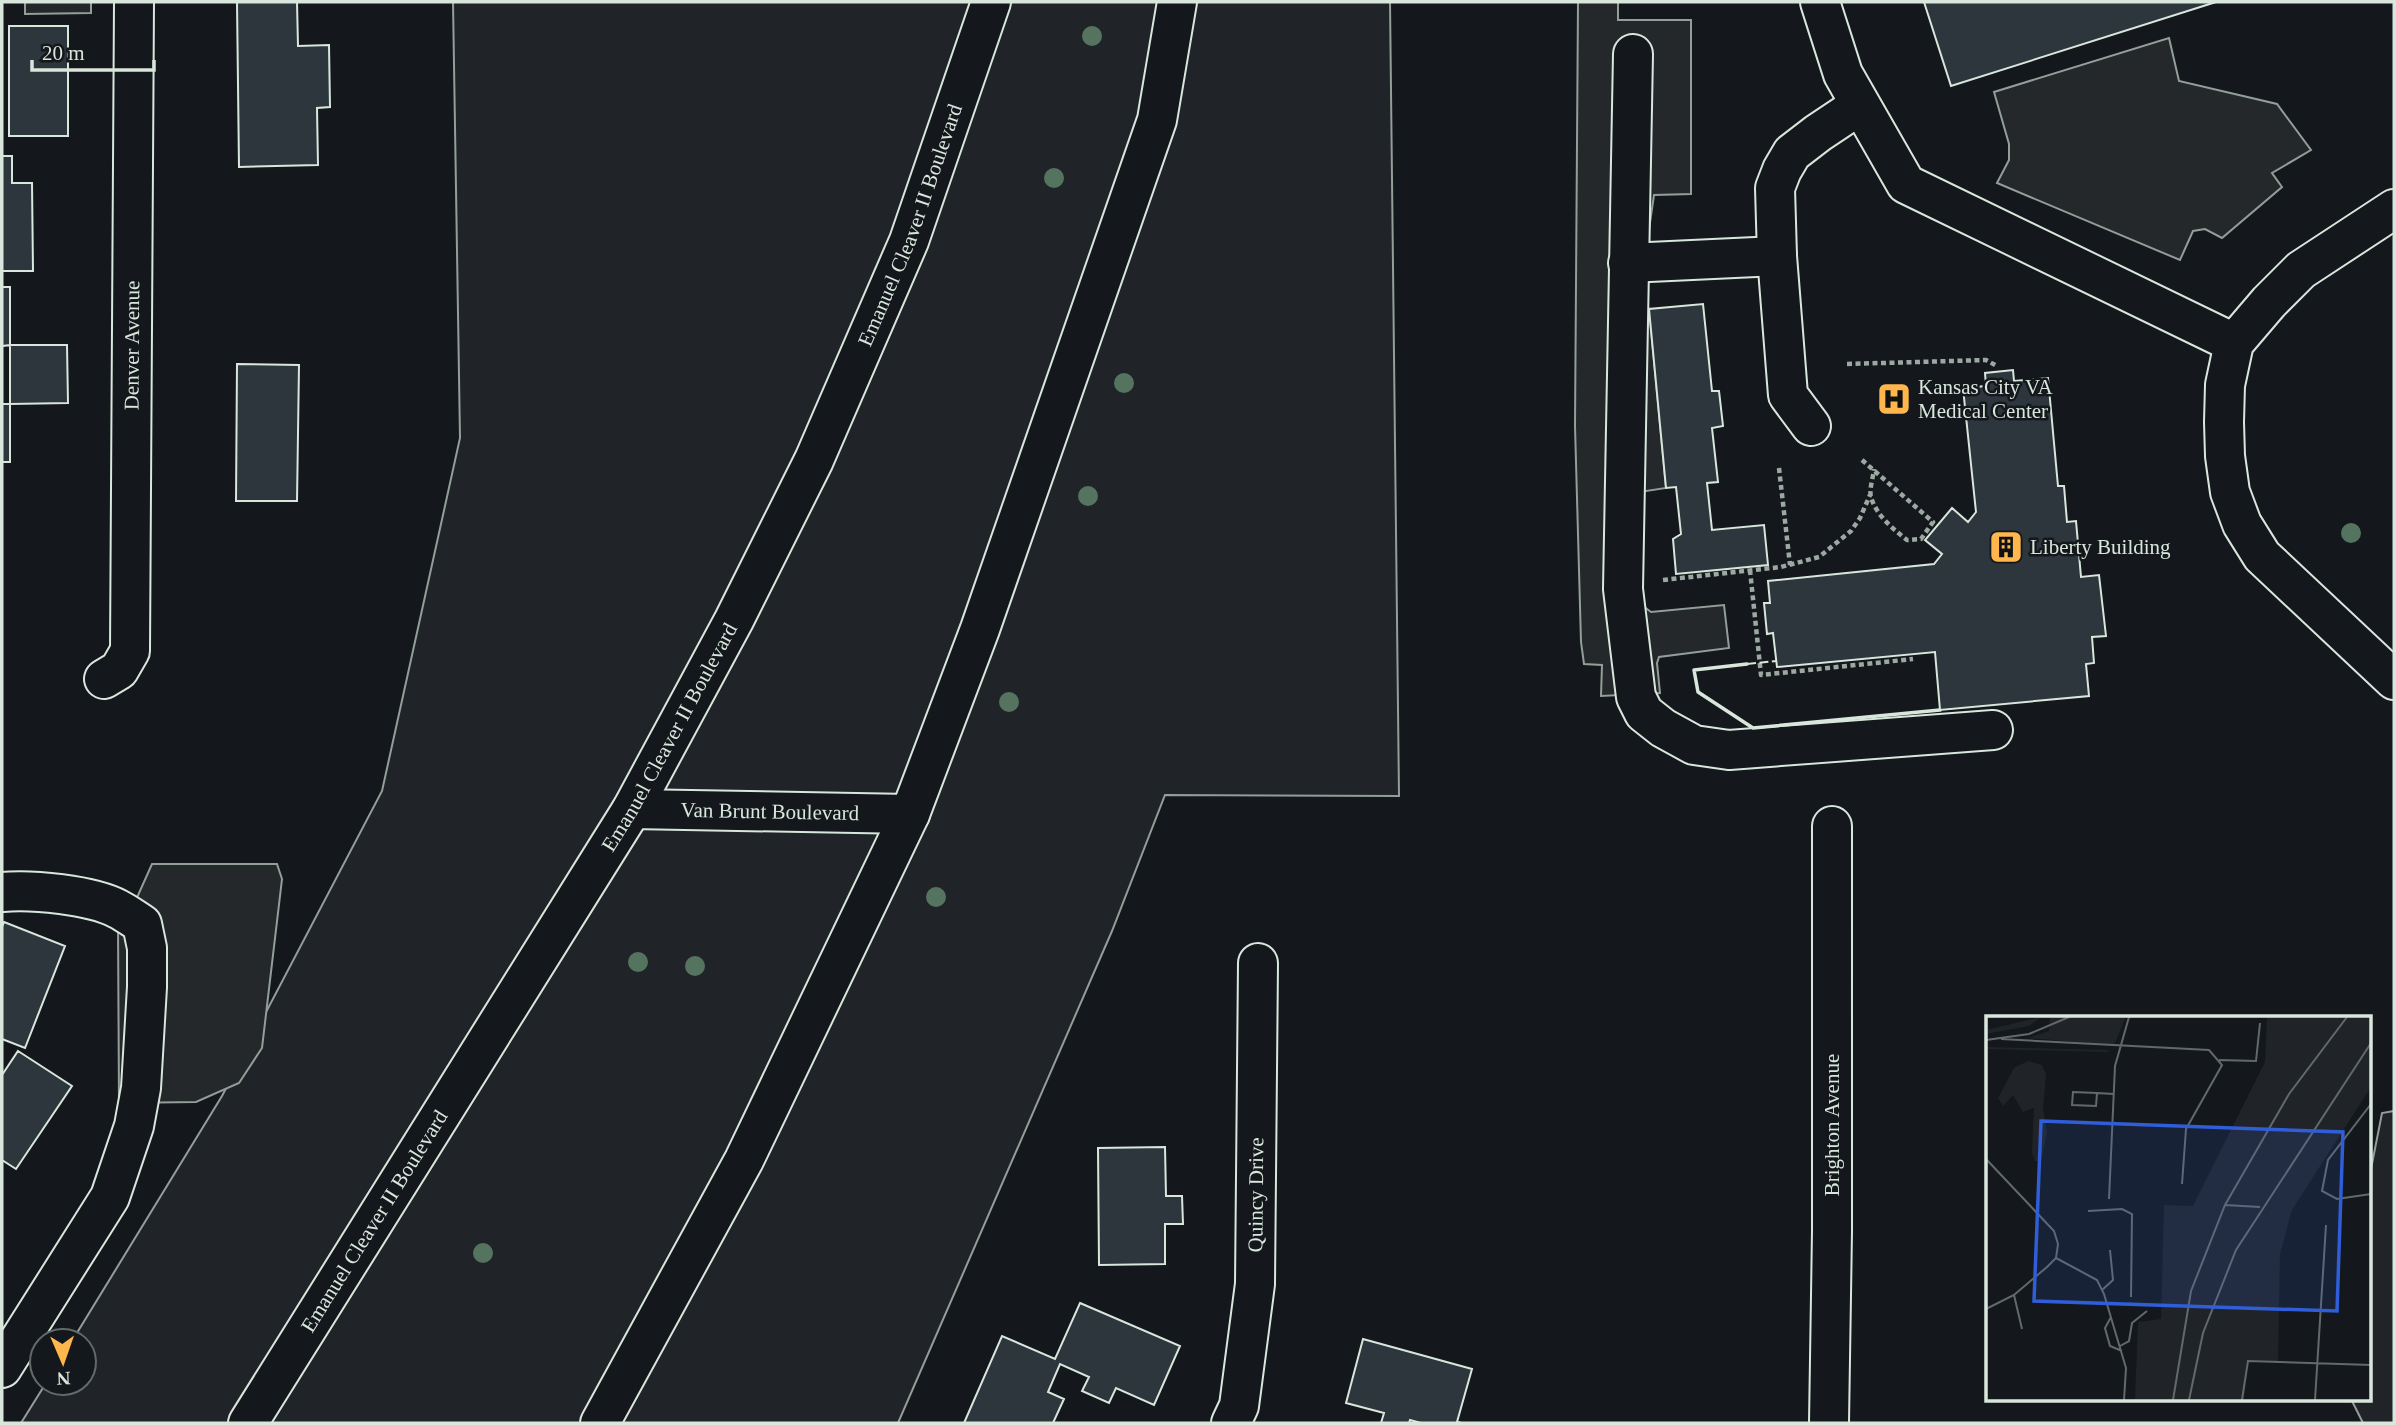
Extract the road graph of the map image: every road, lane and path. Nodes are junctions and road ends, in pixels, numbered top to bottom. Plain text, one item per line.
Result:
1 (134, 2) edge
2 (991, 2) edge
3 (1177, 2) edge
4 (1820, 2) edge
5 (1633, 54) dead end
6 (1860, 105) junction
7 (2394, 209) edge
8 (1777, 256) junction
9 (1628, 262) junction
10 (2234, 343) junction
11 (1847, 364) dead end
12 (1997, 366) dead end
13 (1811, 426) dead end
14 (1863, 460) dead end
15 (1779, 468) dead end
16 (1874, 470) junction
17 (1870, 495) junction
18 (1790, 565) junction
19 (1750, 570) junction
20 (1654, 581) dead end
21 (1913, 659) dead end
22 (104, 679) dead end
23 (2394, 680) edge
24 (1993, 730) dead end
25 (632, 809) junction
26 (910, 814) junction
27 (1832, 826) dead end
28 (2, 892) edge
29 (1258, 963) dead end
30 (2, 1368) edge
31 (248, 1423) edge
32 (600, 1423) edge
33 (1230, 1423) edge
34 (1829, 1423) edge

1 - 22 main road, Denver Avenue
2 - 25 main road, Emanuel Cleaver II Boulevard
3 - 26 main road
4 - 6 main road
5 - 9 main road
6 - 8 main road
6 - 10 main road
7 - 10 main road
8 - 9 main road
8 - 13 main road
9 - 24 main road
10 - 23 main road
11 - 12 path
14 - 16 path
15 - 18 path
16 - 17 path
16 - 17 path
17 - 18 path
18 - 19 path
19 - 20 path
19 - 21 path
25 - 26 main road, Van Brunt Boulevard
25 - 31 main road, Emanuel Cleaver II Boulevard
26 - 32 main road
27 - 34 main road, Brighton Avenue
28 - 30 main road
29 - 33 main road, Quincy Drive

